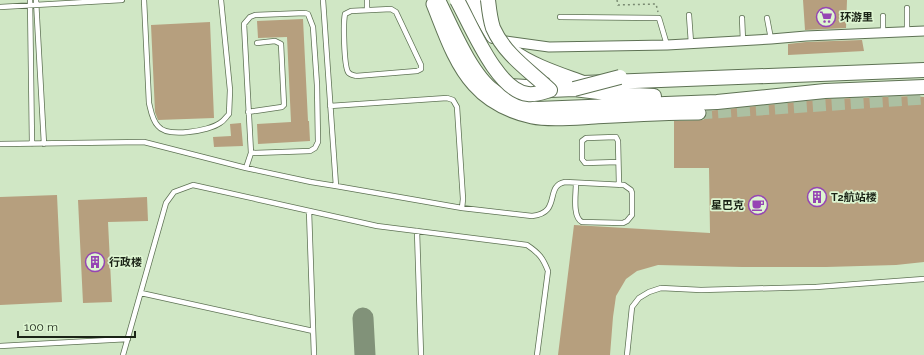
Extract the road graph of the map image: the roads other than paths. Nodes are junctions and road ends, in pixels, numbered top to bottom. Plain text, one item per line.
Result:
1 (122, 0) edge
2 (144, 0) edge
3 (221, 0) edge
4 (323, 0) edge
5 (367, 0) edge
6 (432, 0) edge
7 (438, 0) edge
8 (458, 0) edge
9 (488, 0) edge
10 (30, 3) edge
11 (36, 3) edge
12 (475, 5) edge
13 (0, 7) edge
14 (907, 8) dead end
15 (367, 10) junction
16 (688, 16) dead end
17 (883, 16) dead end
18 (560, 17) dead end
19 (742, 18) dead end
20 (767, 18) dead end
21 (924, 31) edge
22 (907, 32) junction
23 (883, 33) junction
24 (495, 39) junction
25 (771, 39) junction
26 (743, 41) junction
27 (257, 43) dead end
28 (691, 43) junction
29 (667, 45) junction
30 (924, 62) edge
31 (924, 70) edge
32 (484, 82) junction
33 (924, 83) edge
34 (579, 86) junction
35 (924, 87) edge
36 (550, 90) junction
37 (330, 106) junction
38 (248, 112) junction
39 (699, 113) tunnel mouth
40 (0, 144) edge
41 (32, 144) junction
42 (44, 144) junction
43 (251, 153) junction
44 (618, 162) junction
45 (246, 168) junction
46 (576, 183) junction
47 (619, 185) junction
48 (336, 186) junction
49 (462, 208) junction
50 (309, 211) junction
51 (417, 231) junction
52 (924, 278) edge
53 (141, 293) junction
54 (313, 331) junction
55 (128, 339) junction
56 (0, 346) edge
57 (123, 355) edge
58 (314, 355) edge
59 (421, 355) edge
60 (537, 355) edge
61 (627, 355) edge

1 - 11 lane
2 - 3 lane
4 - 37 lane
5 - 15 lane
6 - 39 main road
7 - 32 main road
8 - 36 main road, bridge
9 - 36 main road, bridge
10 - 11 lane
10 - 13 lane
10 - 41 lane
11 - 42 lane
12 - 24 main road
12 - 32 main road
14 - 22 lane
15 - 15 lane
16 - 28 lane
17 - 23 lane
18 - 29 lane
19 - 26 lane
20 - 25 lane
21 - 22 street
22 - 23 street
23 - 25 street
24 - 29 street
24 - 34 main road
25 - 26 street
26 - 28 street
27 - 38 lane
28 - 29 street
30 - 34 main road, bridge
31 - 34 main road
32 - 34 main road
32 - 35 main road
33 - 34 main road
34 - 36 main road
37 - 48 lane
37 - 49 lane
38 - 43 lane
38 - 43 lane
40 - 41 lane
41 - 42 lane
42 - 45 lane
43 - 45 lane
44 - 44 lane
44 - 47 lane
45 - 48 lane
46 - 47 lane
46 - 47 lane
46 - 49 lane
48 - 49 lane
50 - 51 lane
50 - 53 lane
50 - 54 lane
51 - 59 lane
51 - 60 lane
52 - 61 lane
53 - 54 lane
53 - 55 lane
54 - 58 lane
55 - 56 lane
55 - 57 lane

